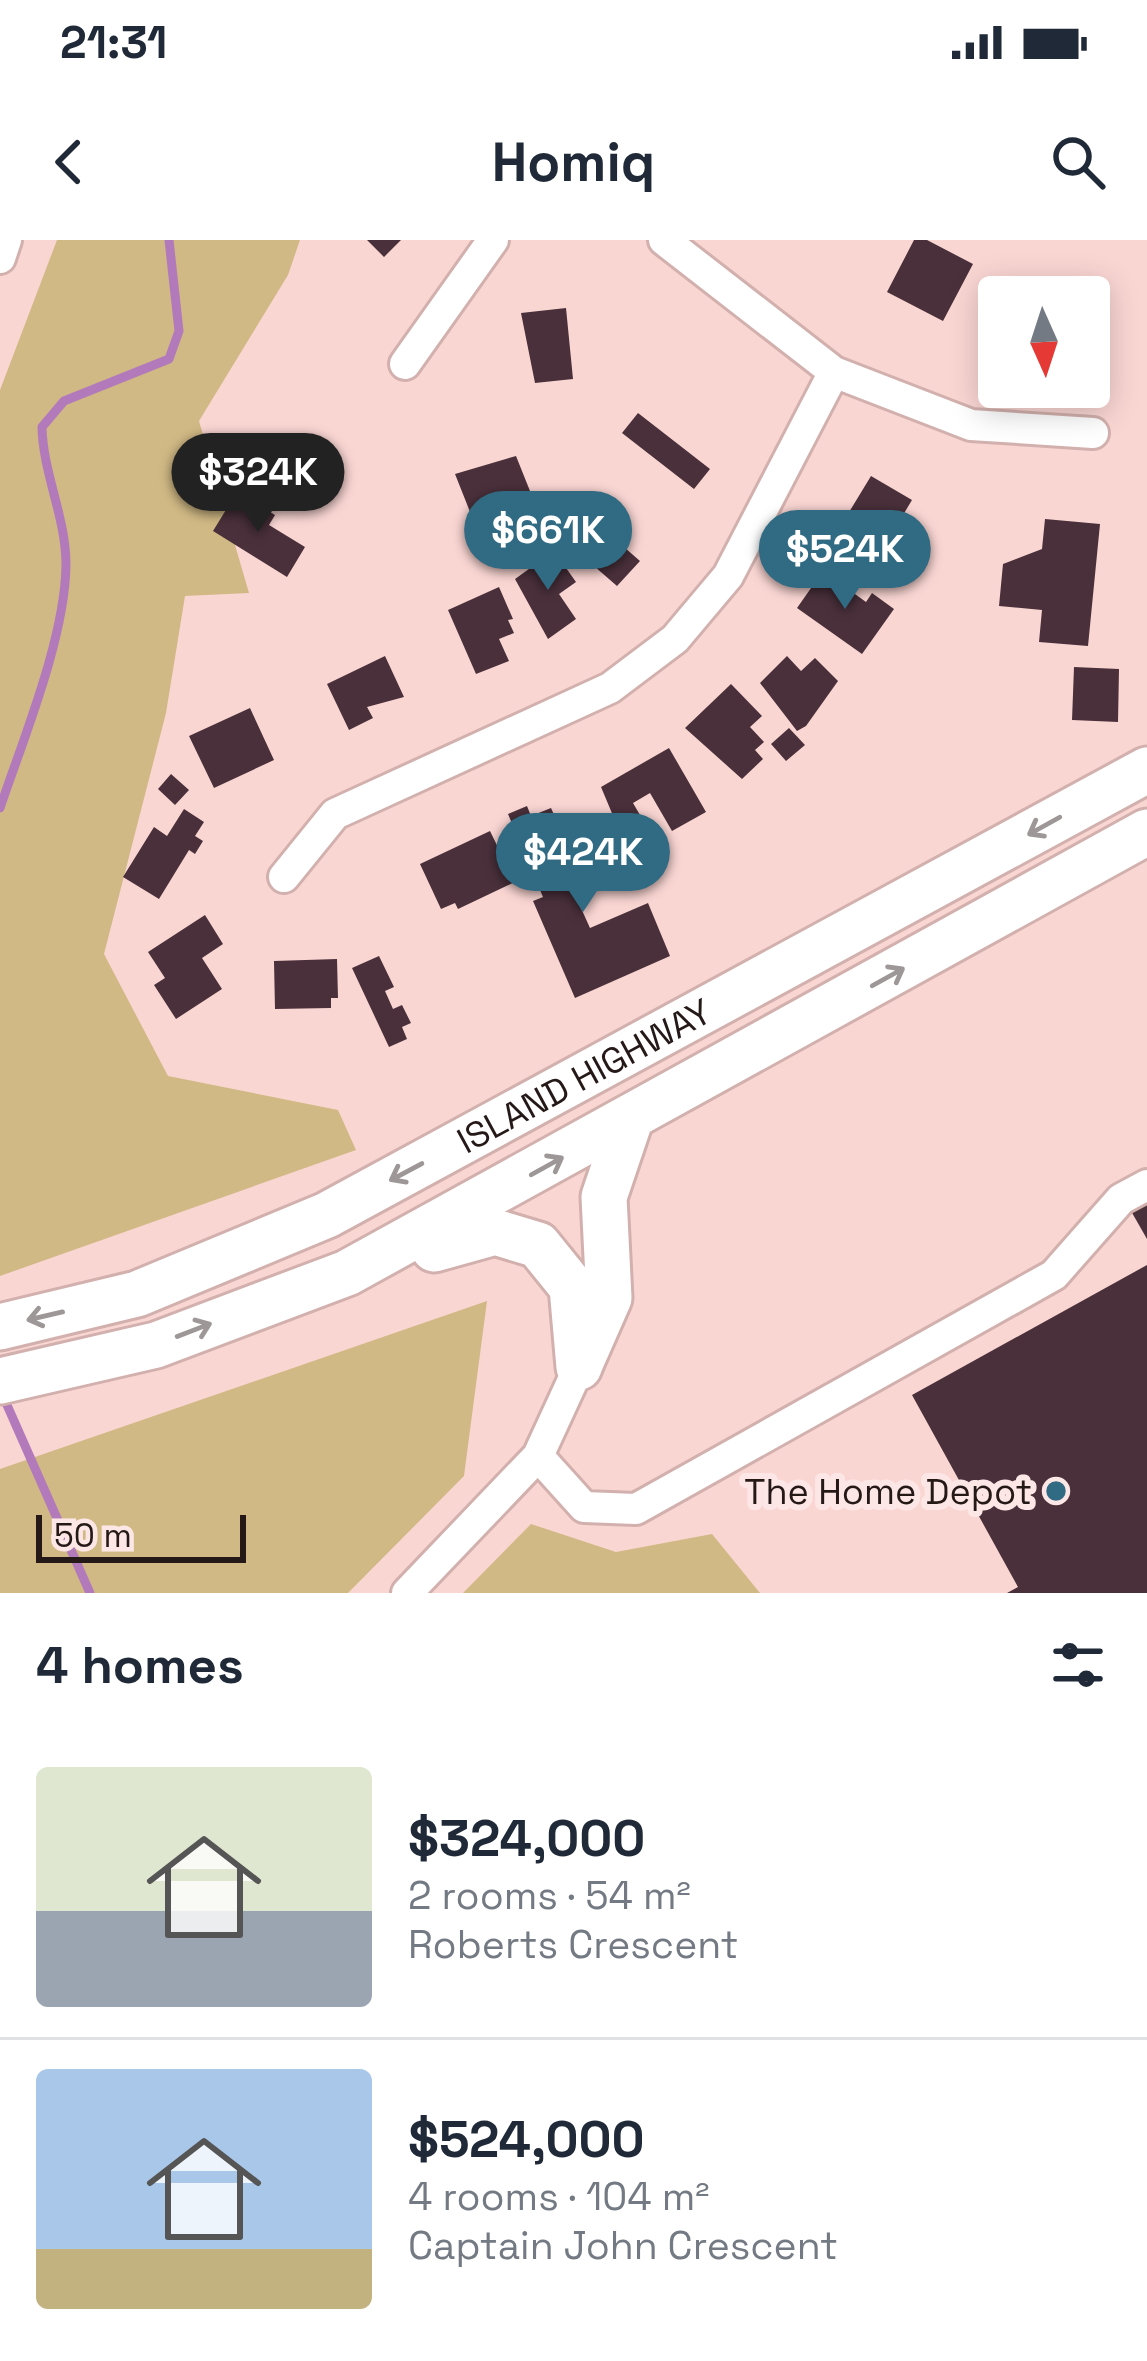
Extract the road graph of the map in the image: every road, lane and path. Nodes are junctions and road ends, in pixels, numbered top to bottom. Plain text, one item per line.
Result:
1 (6, 240) edge
2 (494, 240) edge
3 (664, 240) edge
4 (0, 257) edge
5 (405, 364) dead end
6 (834, 372) junction
7 (1093, 434) dead end
8 (1147, 770) edge
9 (1147, 832) edge
10 (1147, 849) edge
11 (284, 877) dead end
12 (1028, 899) junction
13 (630, 1120) junction
14 (1147, 1185) edge
15 (347, 1273) junction
16 (0, 1327) edge
17 (579, 1367) junction
18 (0, 1381) edge
19 (538, 1456) junction
20 (407, 1593) edge

1 - 4 street
2 - 5 street
3 - 6 street
6 - 7 street
6 - 11 street
8 -> 16 main road, ISLAND HIGHWAY
9 - 12 main road, ISLAND HIGHWAY
10 - 12 main road
13 -> 12 main road, ISLAND HIGHWAY
15 -> 13 main road, ISLAND HIGHWAY
13 - 17 main road
14 - 19 street
15 - 17 main road
18 -> 15 main road, ISLAND HIGHWAY
17 - 19 street
19 - 20 street

